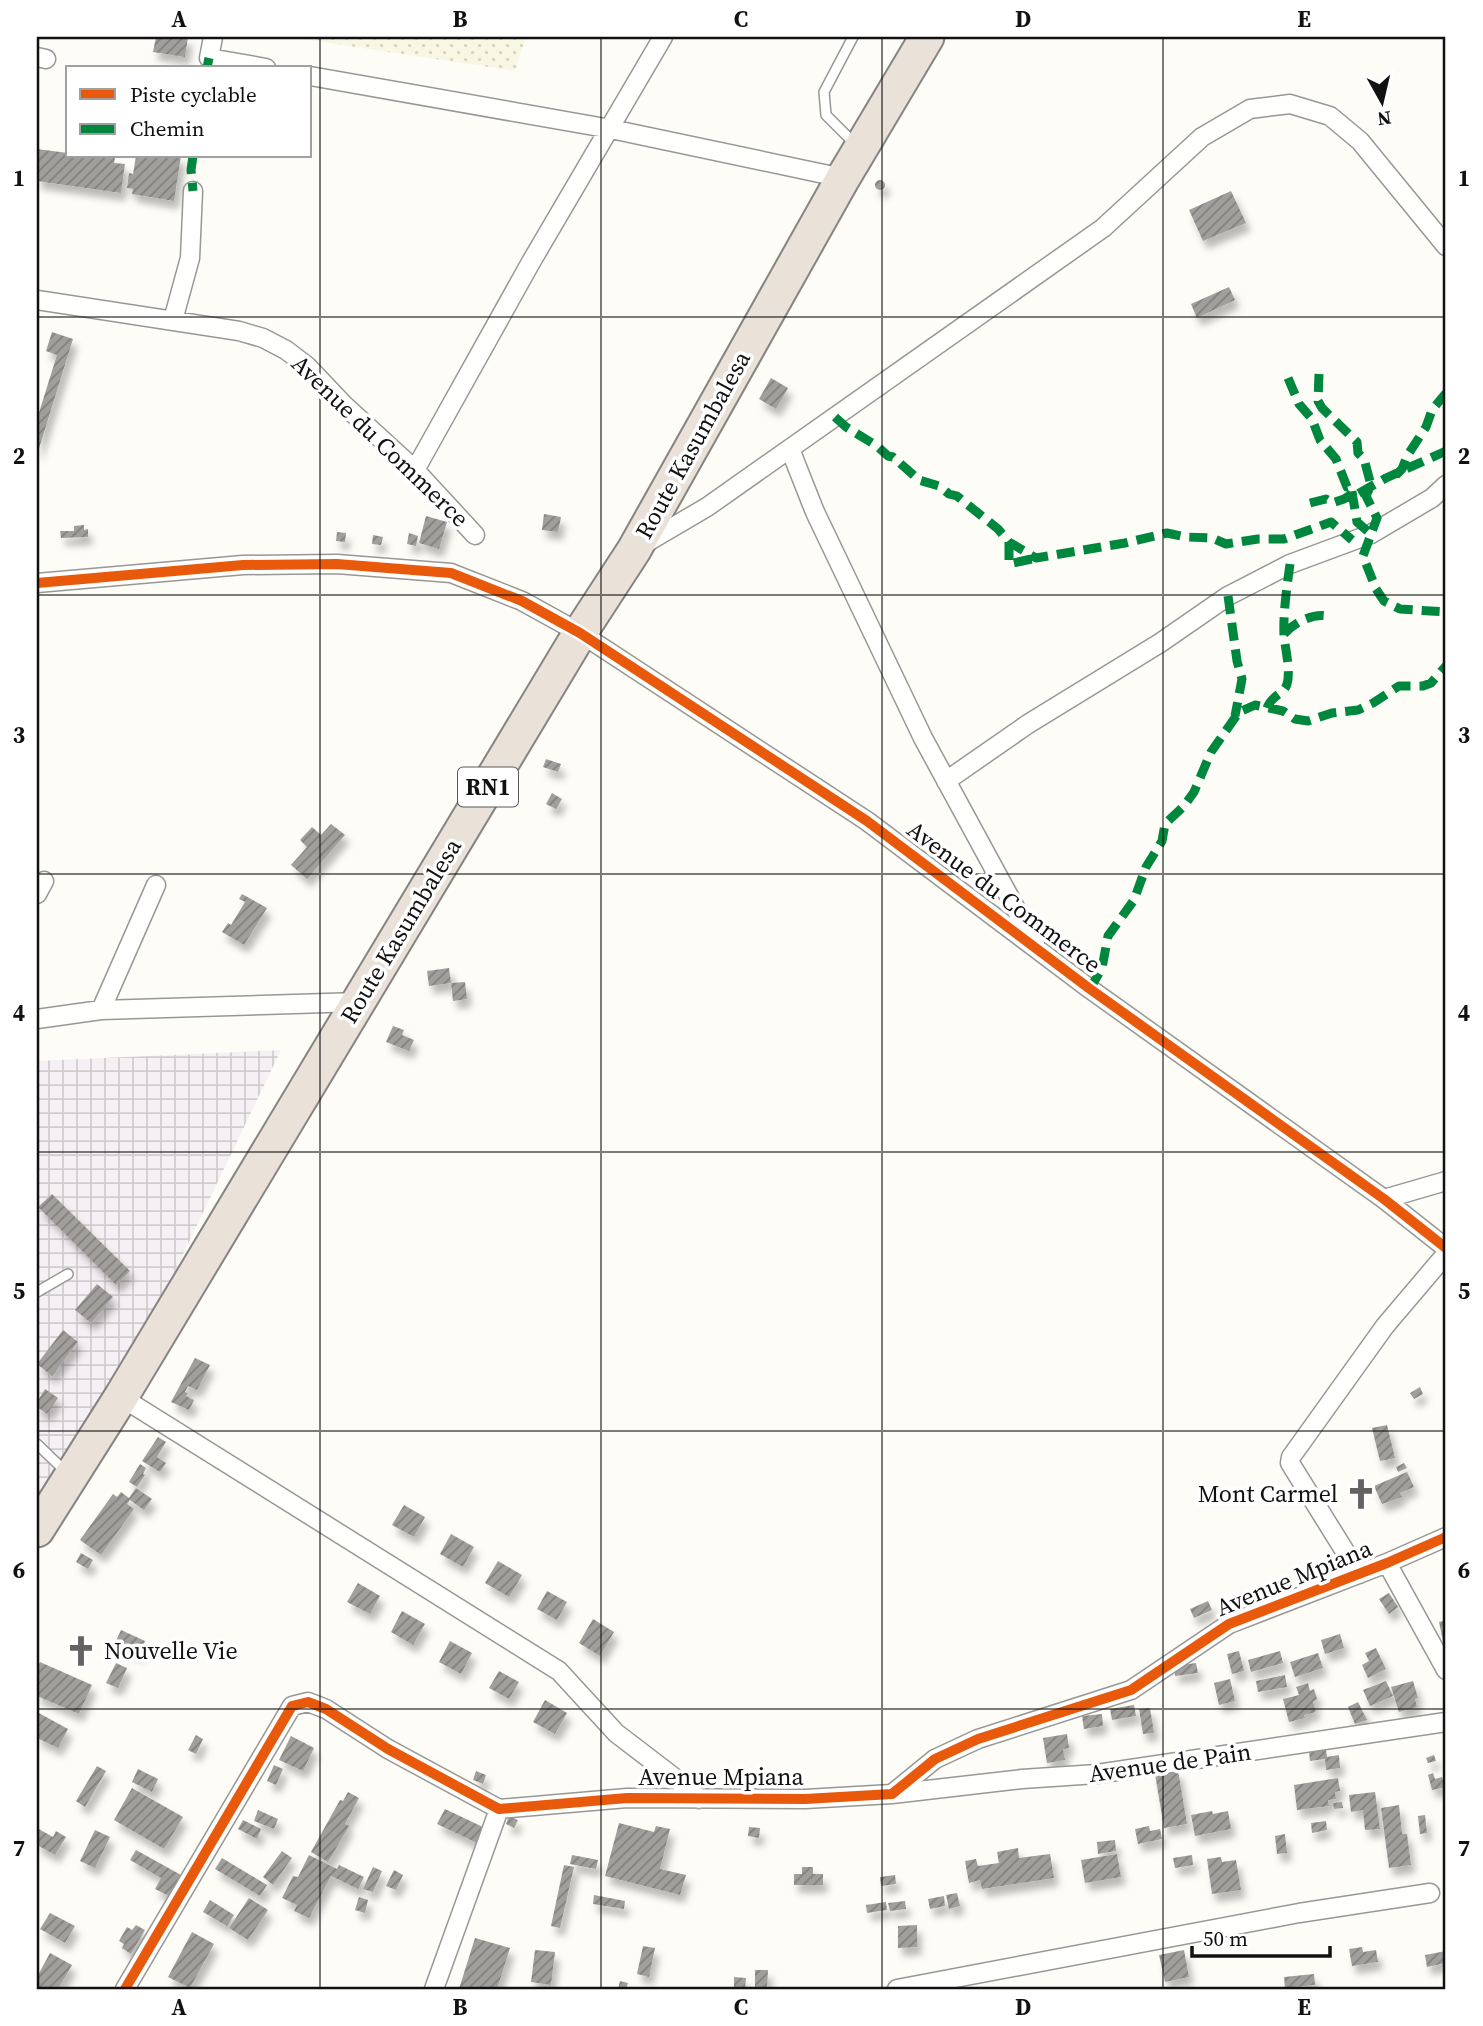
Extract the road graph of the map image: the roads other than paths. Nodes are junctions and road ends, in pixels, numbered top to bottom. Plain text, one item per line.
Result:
1 (213, 37) edge
2 (663, 37) edge
3 (853, 37) edge
4 (927, 37) edge
5 (255, 66) edge
6 (312, 76) edge
7 (611, 129) junction
8 (860, 149) junction
9 (843, 178) junction
10 (193, 191) dead end
11 (1446, 246) edge
12 (37, 300) edge
13 (173, 320) junction
14 (790, 449) junction
15 (415, 470) junction
16 (1446, 485) edge
17 (475, 535) dead end
18 (634, 551) junction
19 (37, 583) edge
20 (580, 633) junction
21 (947, 781) junction
22 (156, 885) dead end
23 (1038, 950) junction
24 (359, 1002) junction
25 (101, 1010) junction
26 (37, 1018) edge
27 (1446, 1181) edge
28 (1384, 1199) junction
29 (1446, 1248) edge
30 (1446, 1254) edge
31 (68, 1274) dead end
32 (37, 1292) edge
33 (121, 1397) junction
34 (37, 1444) edge
35 (69, 1475) junction
36 (37, 1530) edge
37 (1446, 1536) edge
38 (1387, 1563) junction
39 (1359, 1574) junction
40 (1446, 1671) edge
41 (1446, 1722) edge
42 (892, 1794) junction
43 (699, 1799) junction
44 (499, 1809) junction
45 (1430, 1893) dead end
46 (125, 1989) edge
47 (434, 1989) edge
48 (897, 1989) edge

1 - 5 street
2 - 7 street
3 - 8 lane
4 - 8 highway, Route Kasumbalesa / RN1
6 - 7 street
7 - 9 street
7 - 15 street
8 - 9 highway, Route Kasumbalesa / RN1
9 - 18 highway, Route Kasumbalesa / RN1
10 - 13 street
11 - 14 street
12 - 13 street, Avenue du Commerce
13 - 15 street, Avenue du Commerce
14 - 18 street
14 - 21 street
15 - 17 street, Avenue du Commerce
16 - 21 street
18 - 20 highway, Route Kasumbalesa / RN1
19 - 20 street, Avenue du Commerce
20 - 23 street, Avenue du Commerce
20 - 24 highway, Route Kasumbalesa / RN1
21 - 23 street
22 - 25 street
23 - 28 street, Avenue du Commerce
24 - 25 street
24 - 33 highway, Route Kasumbalesa / RN1
25 - 26 street
27 - 28 street
28 - 29 street, Avenue du Commerce
30 - 39 street
31 - 32 lane
33 - 35 highway, Route Kasumbalesa / RN1
33 - 43 street
34 - 35 lane
35 - 36 highway, Route Kasumbalesa / RN1
37 - 38 street, Avenue Mpiana
38 - 39 street, Avenue Mpiana
38 - 40 street
39 - 42 street, Avenue Mpiana
41 - 42 street, Avenue de Pain
42 - 43 street, Avenue Mpiana
43 - 44 street, Avenue Mpiana
44 - 46 street
44 - 47 street
45 - 48 street

